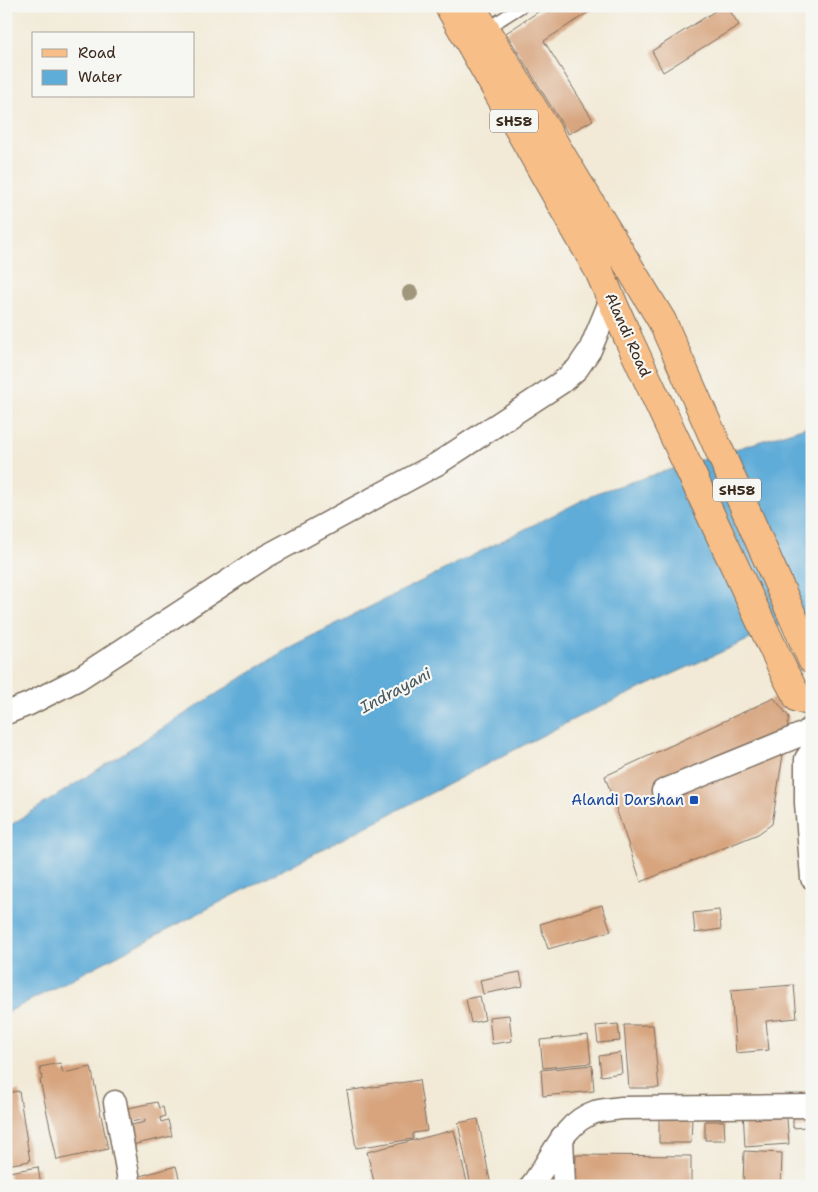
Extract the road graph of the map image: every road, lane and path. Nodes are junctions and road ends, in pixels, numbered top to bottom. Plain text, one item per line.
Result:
1 (449, 6) edge
2 (472, 6) edge
3 (522, 6) edge
4 (485, 30) junction
5 (582, 214) junction
6 (612, 297) junction
7 (812, 660) edge
8 (812, 702) edge
9 (6, 713) edge
10 (812, 727) edge
11 (812, 750) edge
12 (663, 791) dead end
13 (812, 878) edge
14 (115, 1102) dead end
15 (812, 1106) edge
16 (562, 1137) junction
17 (130, 1186) edge
18 (531, 1186) edge
19 (564, 1186) edge

1 - 5 main road, Alandi Road / SH58
2 - 4 main road, Alandi Road / SH58
3 - 4 lane
4 - 5 main road, Alandi Road / SH58
5 - 6 main road, Alandi Road / SH58
5 - 7 main road, Alandi Road / SH58
6 - 8 main road, Alandi Road / SH58
6 - 9 street
10 - 12 street
11 - 13 street
14 - 17 street
15 - 16 street
16 - 18 street
16 - 19 street

